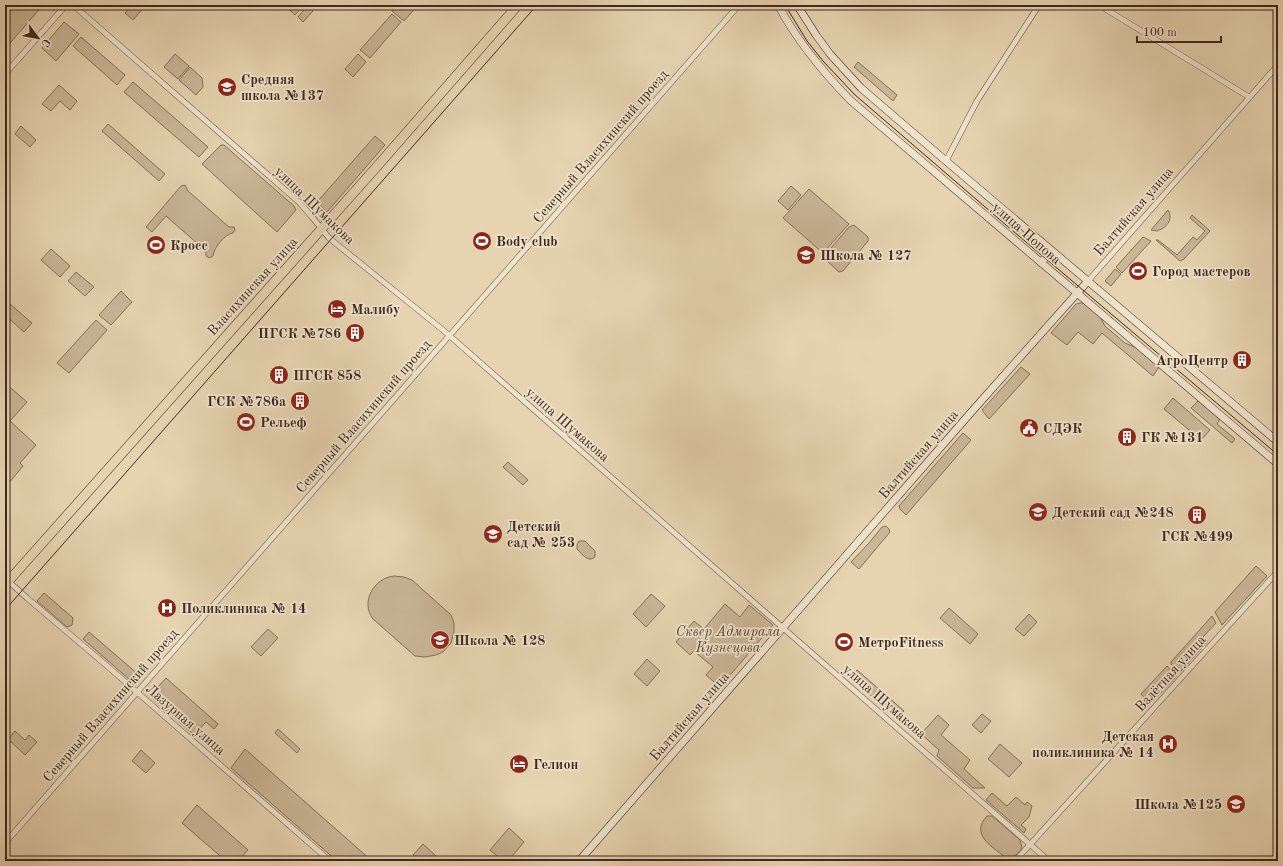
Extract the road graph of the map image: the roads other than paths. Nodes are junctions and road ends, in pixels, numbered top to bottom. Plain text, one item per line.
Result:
1 (66, 5) edge
2 (73, 5) edge
3 (518, 5) edge
4 (739, 5) edge
5 (778, 5) edge
6 (797, 5) edge
7 (1039, 5) edge
8 (1099, 5) edge
9 (1278, 65) edge
10 (5, 74) edge
11 (1249, 97) junction
12 (946, 161) junction
13 (322, 228) junction
14 (1051, 250) junction
15 (1041, 263) junction
16 (1088, 281) junction
17 (1077, 294) junction
18 (449, 336) junction
19 (1278, 442) edge
20 (1278, 464) edge
21 (1278, 571) edge
22 (6, 581) edge
23 (783, 628) junction
24 (137, 693) junction
25 (5, 843) edge
26 (1030, 844) junction
27 (330, 861) edge
28 (579, 861) edge
29 (1015, 861) edge
30 (1049, 861) edge

1 - 10 street
2 - 13 street, улица Шумакова
3 - 13 highway, Власихинская улица
4 - 18 street, Северный Власихинский проезд
5 - 15 main road, улица Попова
6 - 12 main road, улица Попова
7 - 12 street
8 - 11 street
9 - 11 street, Балтийская улица
11 - 16 street, Балтийская улица
12 - 14 main road, улица Попова
13 - 18 street, улица Шумакова
13 - 22 highway, Власихинская улица
14 - 15 main road
14 - 16 main road, улица Попова
15 - 17 main road, улица Попова
16 - 17 main road, Балтийская улица
16 - 19 main road, улица Попова
17 - 20 main road, улица Попова
17 - 23 main road, Балтийская улица
18 - 23 street, улица Шумакова
18 - 24 street, Северный Власихинский проезд
21 - 26 street, Взлётная улица
22 - 24 street, Лазурная улица
23 - 26 street, улица Шумакова
23 - 28 main road, Балтийская улица
24 - 25 street, Северный Власихинский проезд
24 - 27 street, Лазурная улица
26 - 29 street, Взлётная улица
26 - 30 street, улица Шумакова

